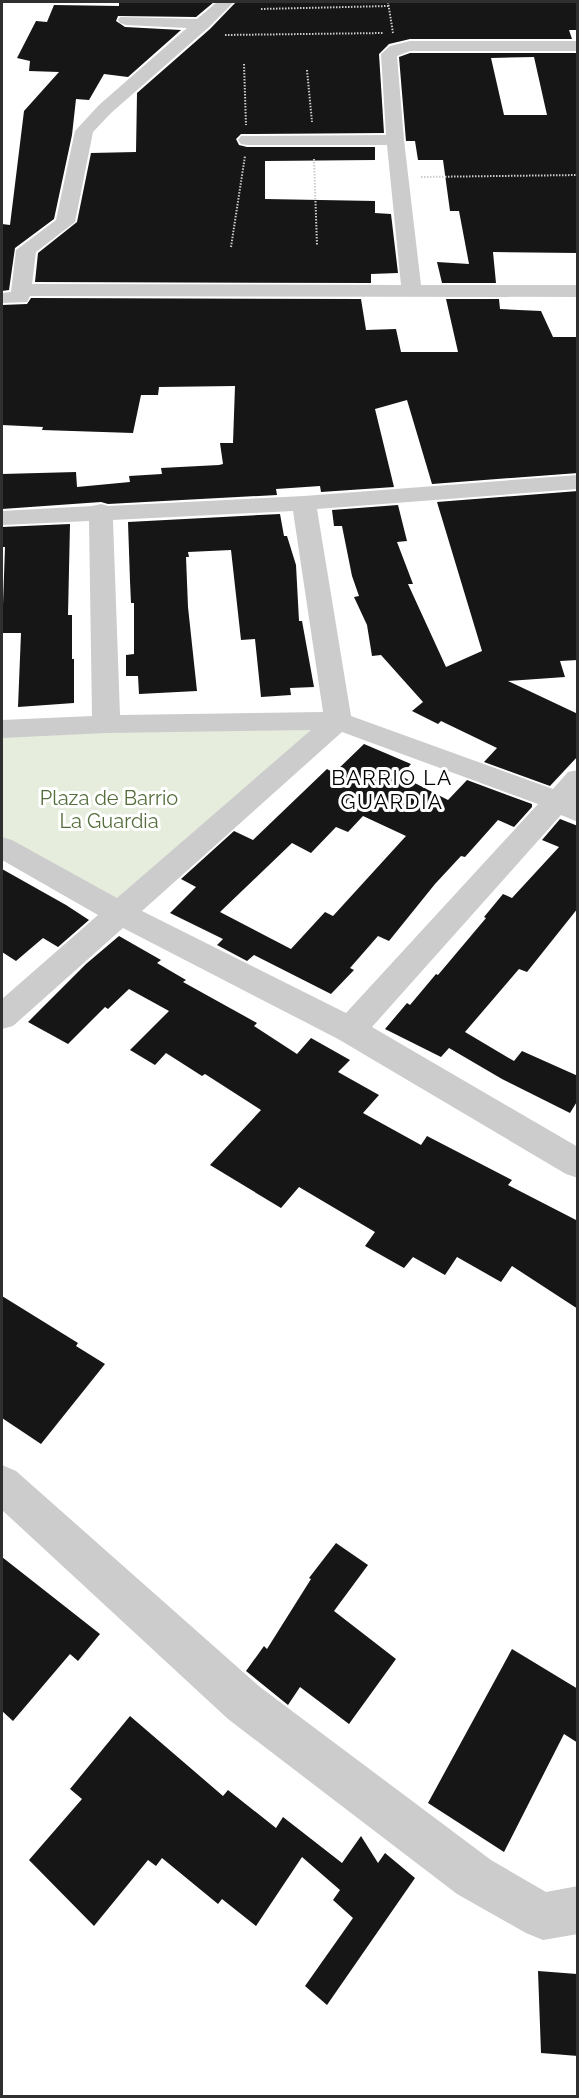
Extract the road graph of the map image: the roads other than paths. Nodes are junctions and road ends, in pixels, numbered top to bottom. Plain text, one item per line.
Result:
1 (226, 2) edge
2 (126, 20) dead end
3 (203, 24) junction
4 (523, 28) dead end
5 (529, 46) junction
6 (578, 46) edge
7 (247, 140) dead end
8 (395, 140) junction
9 (22, 290) junction
10 (578, 291) edge
11 (412, 292) junction
12 (2, 298) edge
13 (578, 482) edge
14 (304, 503) junction
15 (101, 511) junction
16 (2, 518) edge
17 (338, 721) junction
18 (106, 724) junction
19 (2, 729) edge
20 (571, 797) edge
21 (2, 847) edge
22 (121, 914) junction
23 (2, 1017) edge
24 (350, 1030) junction
25 (578, 1164) edge
26 (2, 1484) edge
27 (578, 1910) edge

1 - 3 street
2 - 3 street
3 - 9 street
4 - 5 street
5 - 6 street
5 - 8 street
7 - 8 street
8 - 11 street
9 - 11 street
9 - 12 street
10 - 11 street
13 - 14 street
14 - 15 street
14 - 17 street
15 - 16 street
15 - 18 street
17 - 18 street
17 - 20 street
17 - 22 street
18 - 19 street
20 - 24 street
21 - 22 street
22 - 23 street
22 - 24 street
24 - 25 street
26 - 27 street

